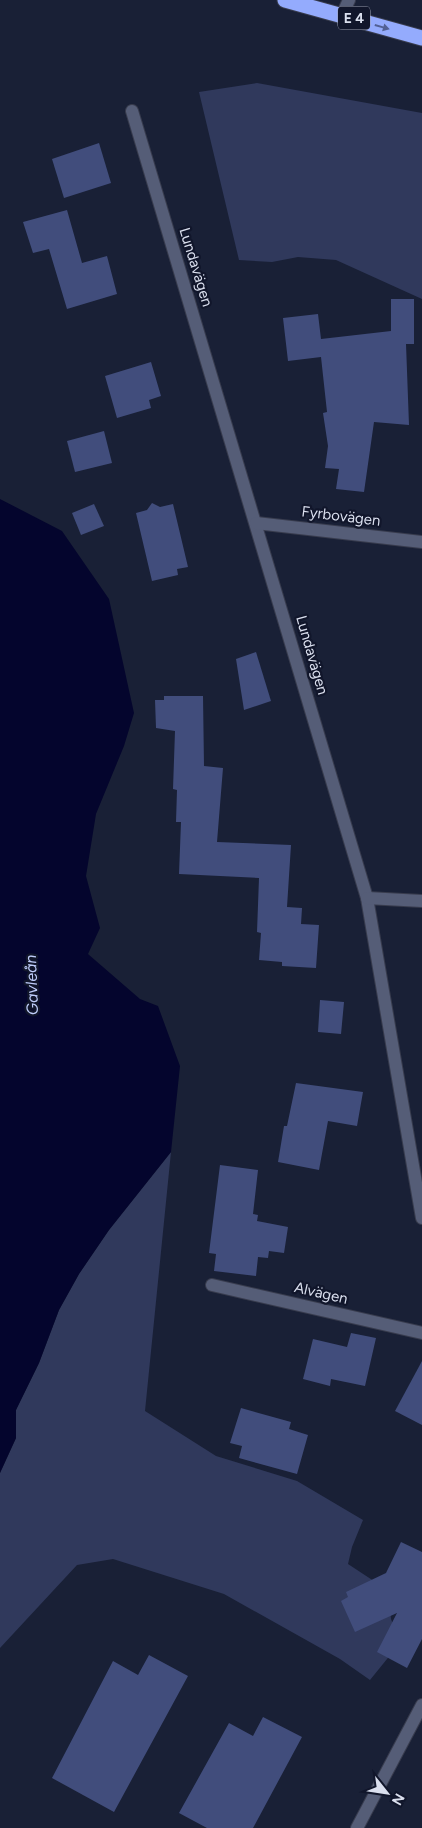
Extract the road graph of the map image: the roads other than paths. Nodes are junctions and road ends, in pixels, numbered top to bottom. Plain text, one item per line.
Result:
1 (285, 0) edge
2 (349, 0) edge
3 (342, 15) junction
4 (422, 38) edge
5 (132, 111) dead end
6 (256, 522) junction
7 (422, 542) edge
8 (367, 898) junction
9 (422, 901) edge
10 (422, 1218) edge
11 (212, 1285) dead end
12 (422, 1333) edge
13 (422, 1705) edge
14 (357, 1828) edge

1 - 3 highway, E 4
2 - 3 street
3 -> 4 highway, E 4
5 - 6 street, Lundavägen
6 - 7 street, Fyrbovägen
6 - 8 street, Lundavägen
8 - 9 street
8 - 10 street, Lundavägen
11 - 12 street, Alvägen
13 - 14 street

